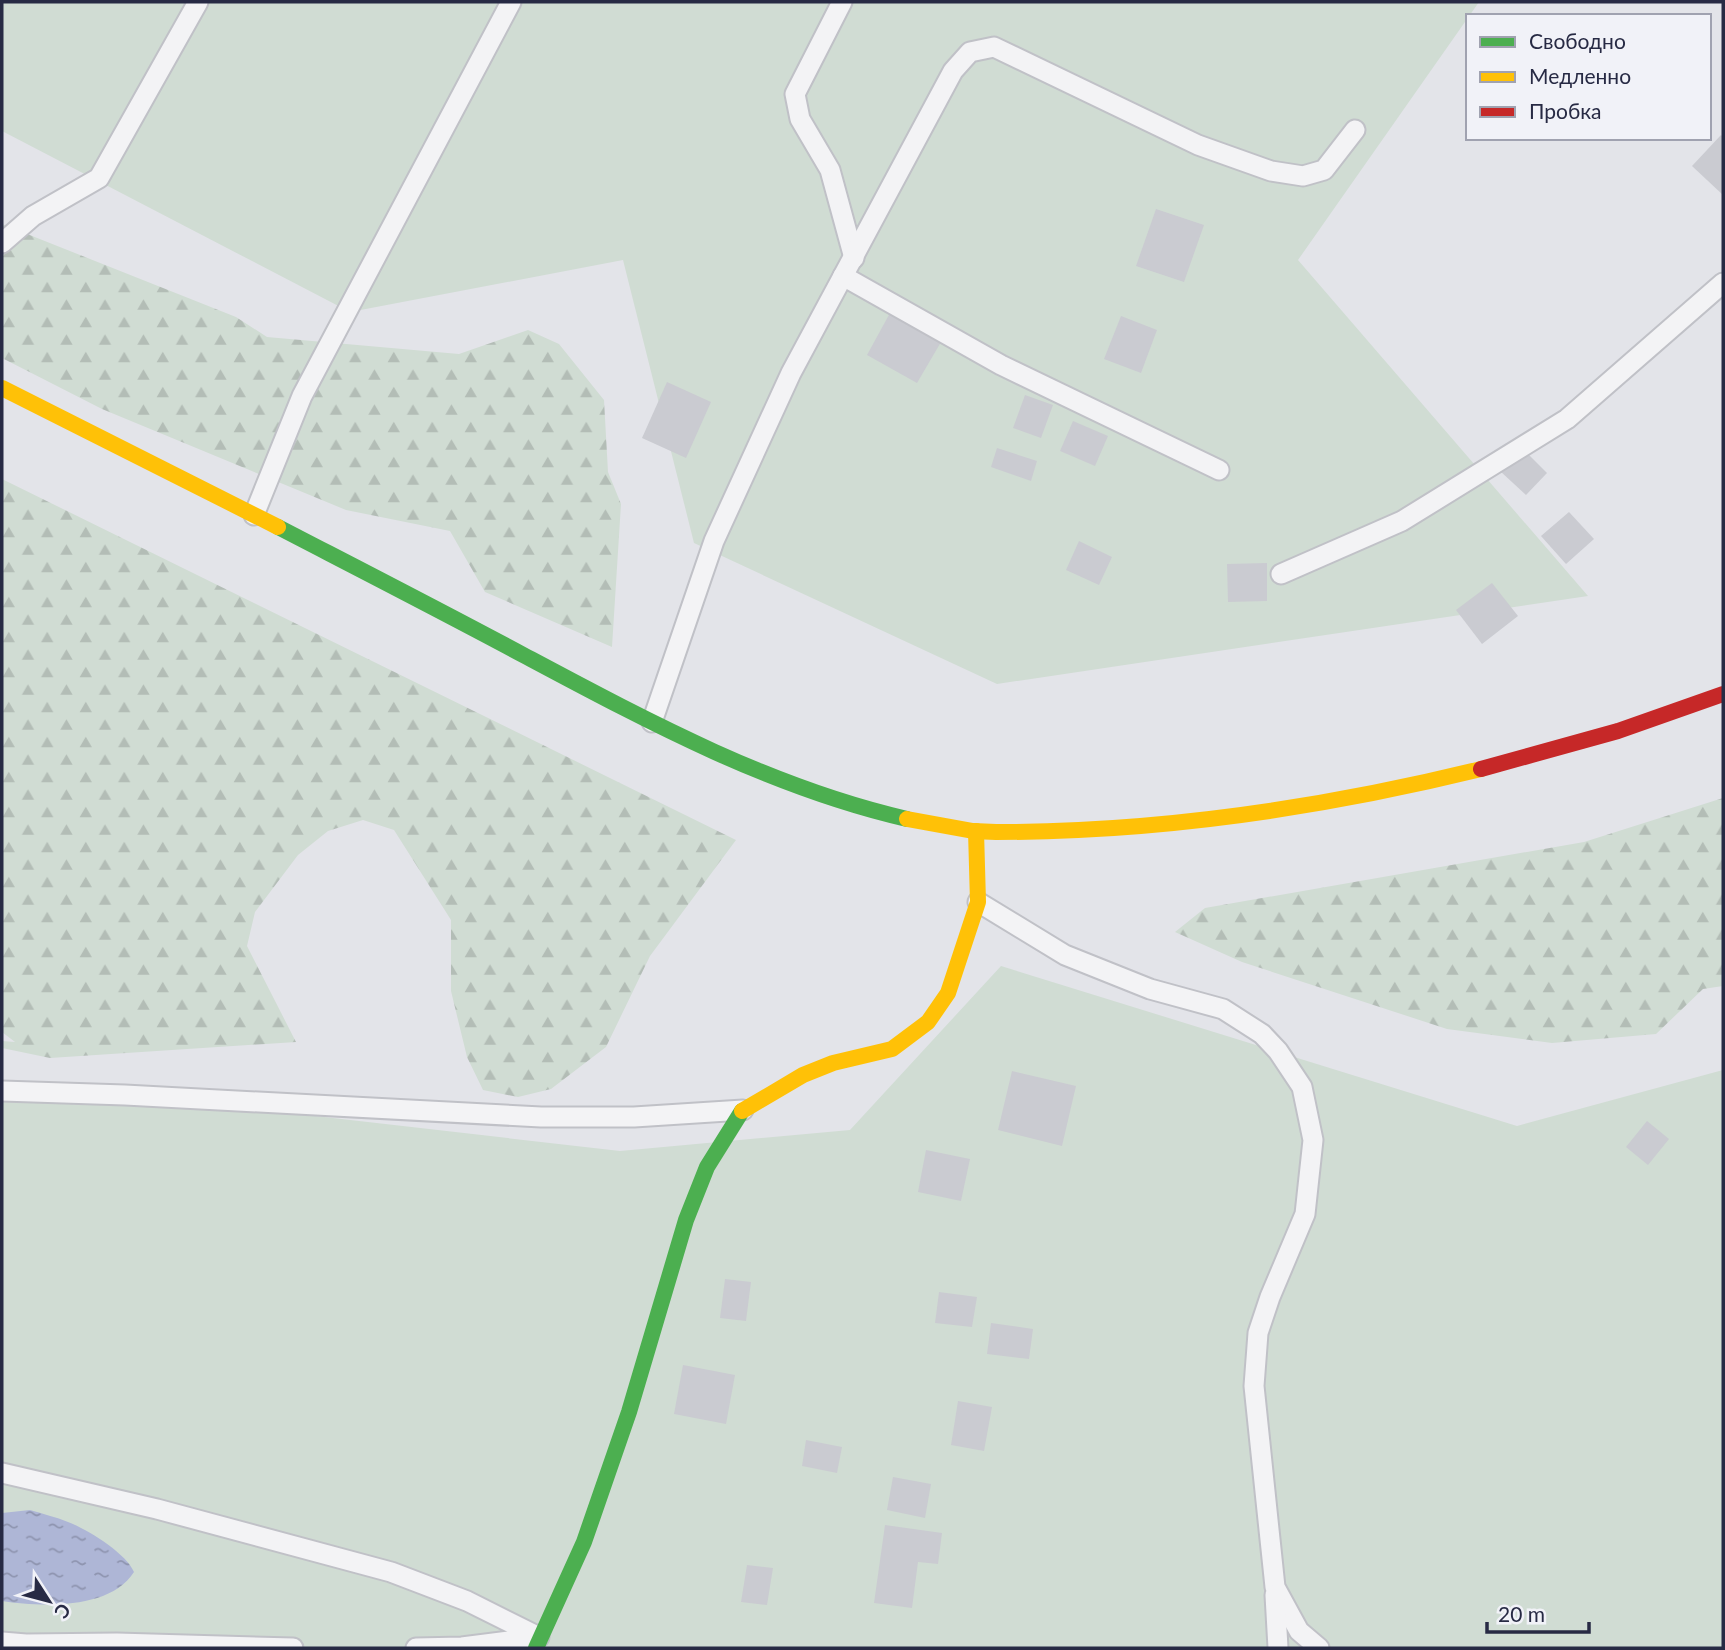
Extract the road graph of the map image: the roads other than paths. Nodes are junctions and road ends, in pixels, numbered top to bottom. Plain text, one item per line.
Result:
1 (198, 2) edge
2 (511, 2) edge
3 (842, 2) edge
4 (1355, 130) dead end
5 (2, 243) edge
6 (854, 258) junction
7 (843, 276) junction
8 (1723, 283) edge
9 (2, 388) edge
10 (1219, 470) dead end
11 (254, 515) junction
12 (1281, 574) dead end
13 (1723, 694) edge
14 (652, 722) junction
15 (976, 831) junction
16 (978, 902) junction
17 (2, 1091) edge
18 (743, 1110) junction
19 (2, 1473) edge
20 (1275, 1587) junction
21 (2, 1642) edge
22 (538, 1643) edge
23 (293, 1648) edge
24 (416, 1648) edge
25 (1278, 1648) edge
26 (1319, 1648) edge

1 - 5 lane
2 - 11 lane
3 - 6 lane
4 - 6 lane
6 - 7 lane
7 - 10 lane
7 - 14 lane
8 - 12 lane
9 - 11 street
11 - 14 street
13 - 15 street
14 - 15 street
15 - 16 street
16 - 18 street
16 - 20 lane
17 - 18 lane
18 - 22 street
19 - 22 lane
20 - 25 lane
20 - 26 lane
21 - 23 lane
22 - 24 lane

